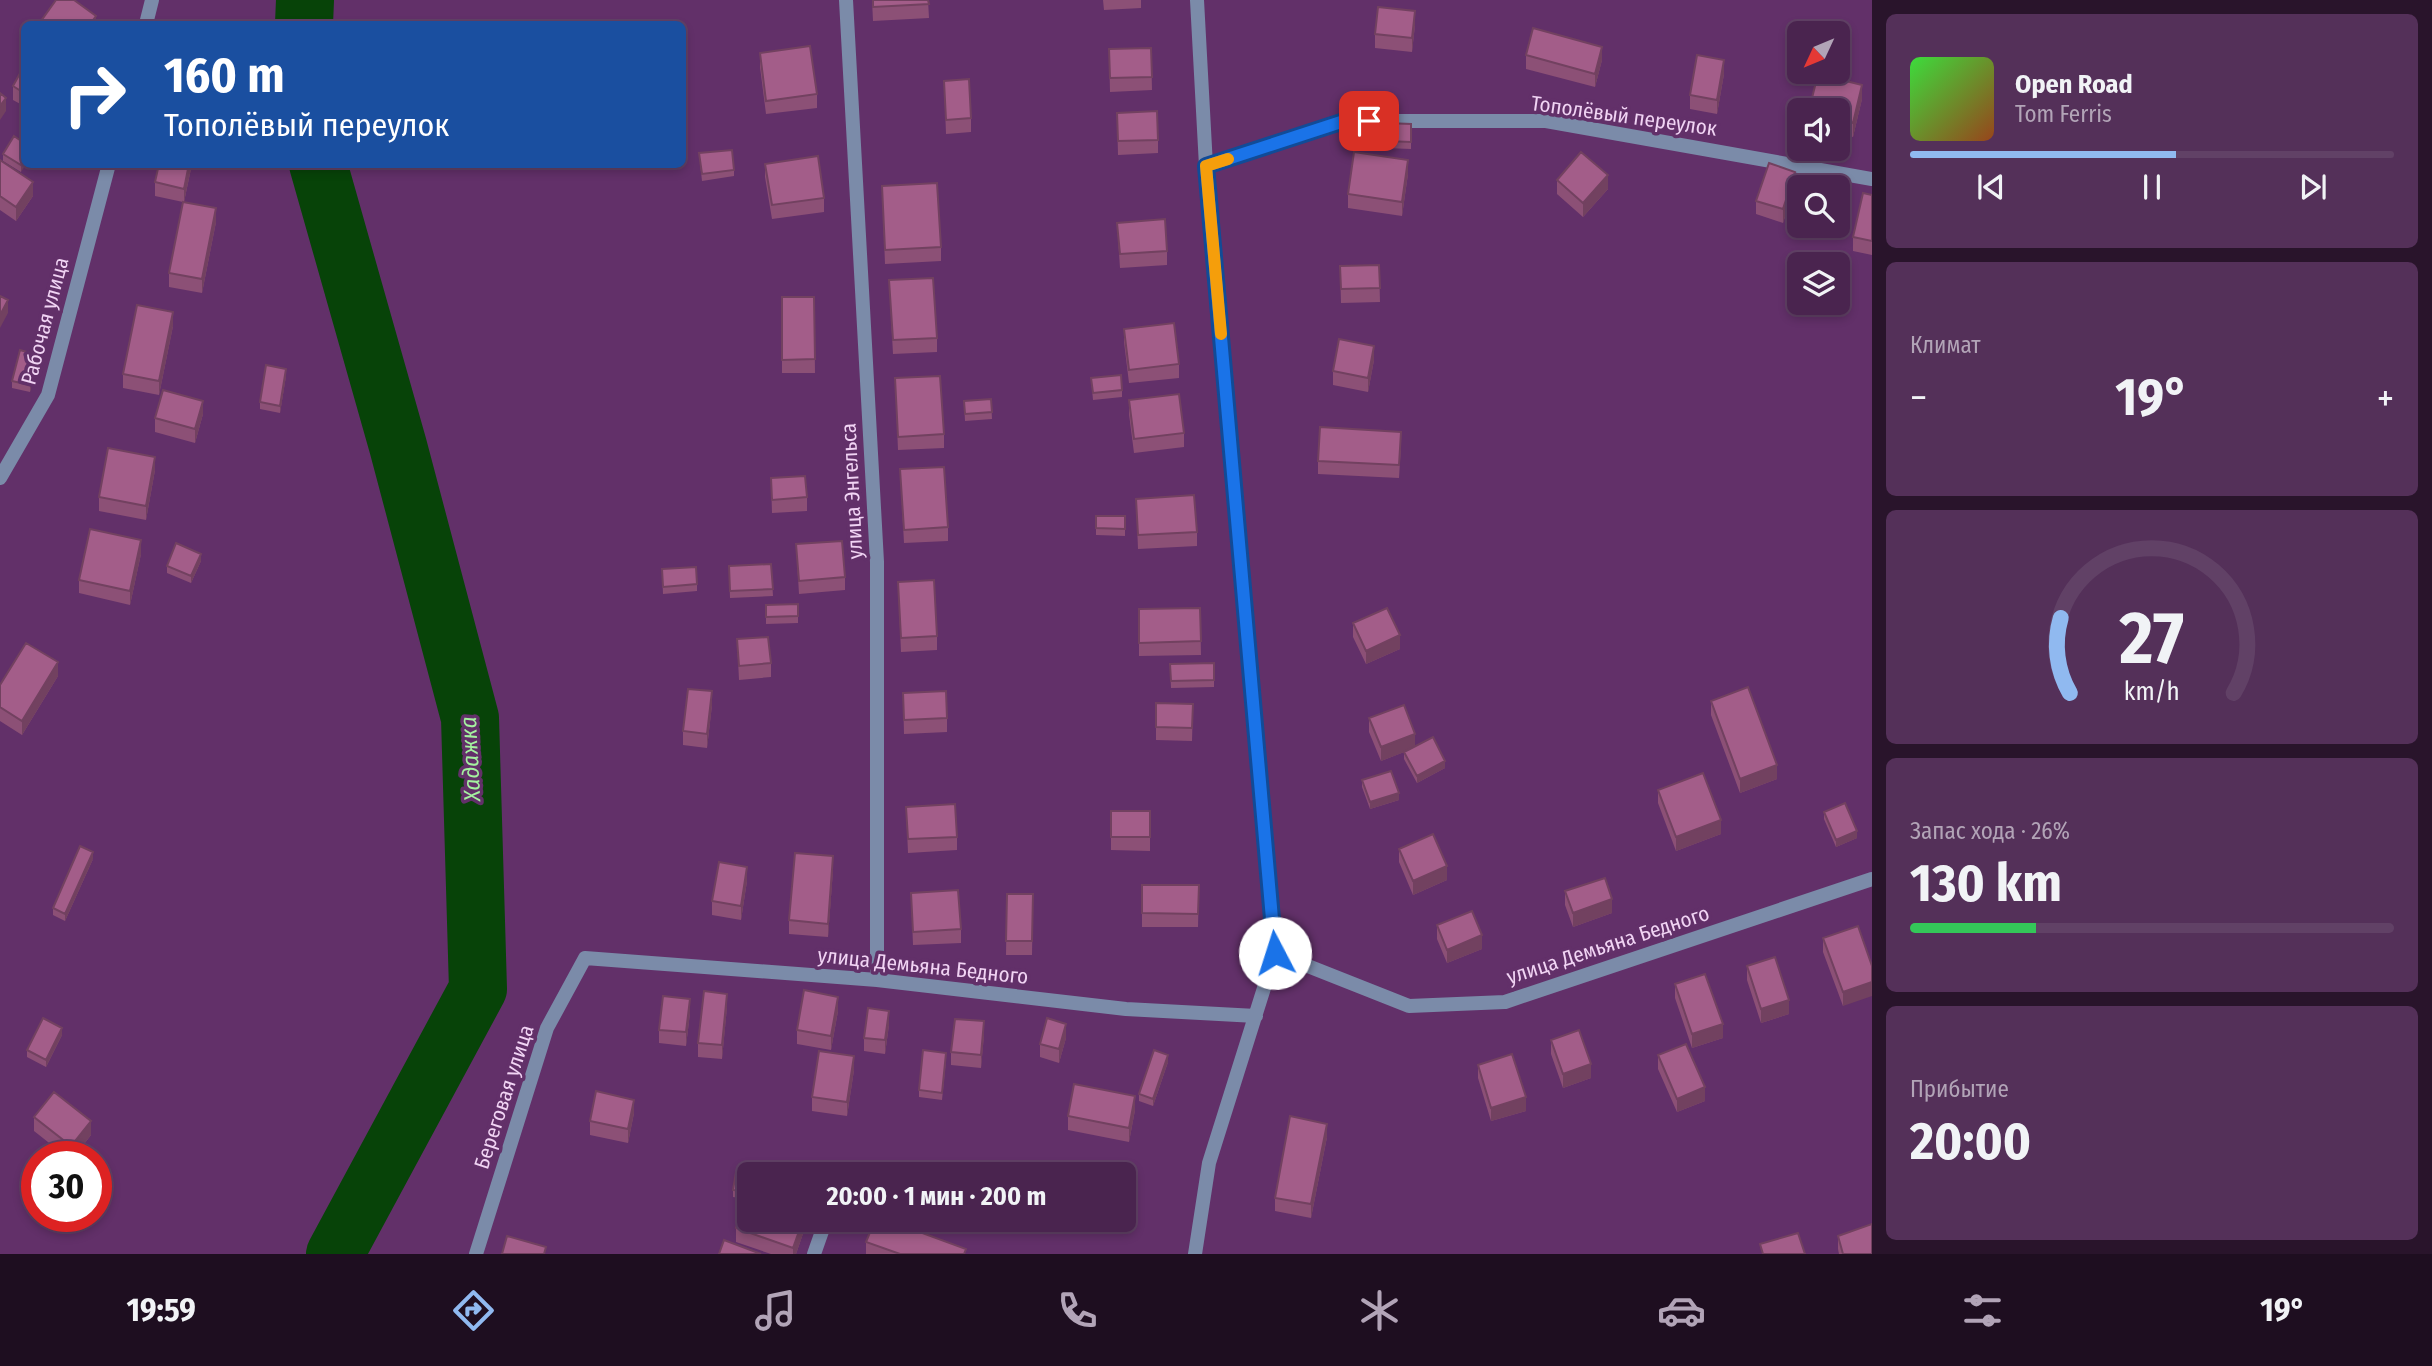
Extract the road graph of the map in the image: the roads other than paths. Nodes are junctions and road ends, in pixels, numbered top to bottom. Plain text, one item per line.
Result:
1 (152, 0) edge
2 (846, 0) edge
3 (1197, 0) edge
4 (147, 21) edge
5 (1206, 166) junction
6 (108, 168) edge
7 (1872, 179) edge
8 (0, 478) edge
9 (1872, 879) edge
10 (1275, 953) junction
11 (586, 958) joint
12 (877, 980) junction
13 (1256, 1016) junction
14 (822, 1232) edge
15 (476, 1254) edge
16 (814, 1254) edge
17 (1195, 1254) edge

1 - 4 street
2 - 12 street, улица Энгельса
3 - 5 street
5 - 7 street, Тополёвый переулок
5 - 10 street
6 - 8 street, Рабочая улица
9 - 10 street, улица Демьяна Бедного
10 - 13 street
11 - 12 street, улица Демьяна Бедного
11 - 15 street, Береговая улица
12 - 13 street, улица Демьяна Бедного
13 - 17 street
14 - 16 street

